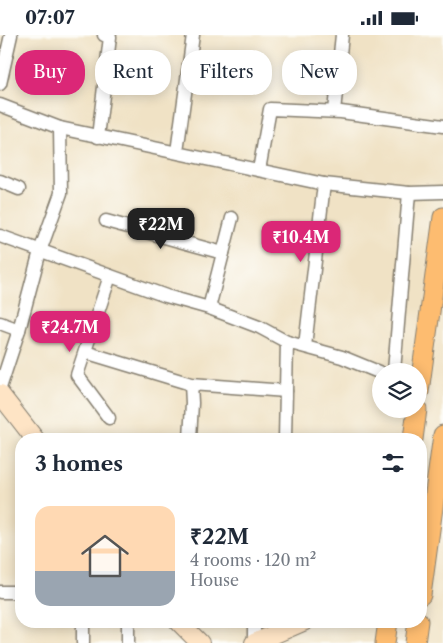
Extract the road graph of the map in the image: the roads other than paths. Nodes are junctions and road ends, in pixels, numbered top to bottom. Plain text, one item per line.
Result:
1 (11, 35) edge
2 (104, 35) edge
3 (193, 35) edge
4 (342, 35) edge
5 (0, 84) edge
6 (0, 105) edge
7 (334, 111) junction
8 (443, 126) edge
9 (60, 128) junction
10 (98, 137) junction
11 (177, 152) junction
12 (259, 170) junction
13 (0, 181) edge
14 (324, 184) junction
15 (19, 189) dead end
16 (443, 192) edge
17 (409, 193) junction
18 (443, 217) edge
19 (232, 218) dead end
20 (106, 221) dead end
21 (0, 236) edge
22 (40, 251) junction
23 (223, 253) junction
24 (110, 276) junction
25 (208, 308) junction
26 (0, 323) edge
27 (19, 330) junction
28 (287, 341) junction
29 (305, 346) junction
30 (85, 352) junction
31 (395, 363) edge
32 (422, 363) edge
33 (372, 369) edge
34 (191, 384) junction
35 (0, 389) edge
36 (286, 391) junction
37 (0, 394) edge
38 (110, 418) dead end
39 (416, 418) edge
40 (30, 433) edge
41 (190, 433) edge
42 (284, 433) edge
43 (414, 433) edge
44 (443, 435) edge
45 (427, 551) edge
46 (0, 592) edge
47 (15, 592) edge
48 (83, 628) edge
49 (128, 628) edge
50 (185, 628) edge
51 (256, 628) edge
52 (290, 628) edge
53 (387, 628) edge
54 (417, 628) edge
55 (259, 642) edge
56 (83, 643) edge
57 (128, 643) edge
58 (200, 643) edge
59 (385, 643) edge
60 (415, 643) edge

1 - 5 street
2 - 10 street
3 - 11 street
4 - 7 street
6 - 9 street
7 - 8 street
7 - 12 street
9 - 10 street
9 - 22 street
10 - 11 street
11 - 12 street
12 - 14 street
13 - 15 street
14 - 17 street
14 - 29 street
16 - 17 street
17 - 31 street
18 - 32 main road
19 - 23 street
20 - 23 street
21 - 22 street
22 - 24 street
22 - 27 street
23 - 25 street
24 - 25 street
24 - 30 street
25 - 28 street
26 - 27 street
27 - 35 street
28 - 29 street
28 - 36 street
29 - 33 street
30 - 34 street
30 - 38 street
34 - 36 street
34 - 41 street
36 - 42 street
37 - 40 street
39 - 43 main road
44 - 45 main road
46 - 47 street
48 - 56 street
49 - 57 street
50 - 58 street
51 - 55 street
52 - 55 street
53 - 59 main road
54 - 60 main road

